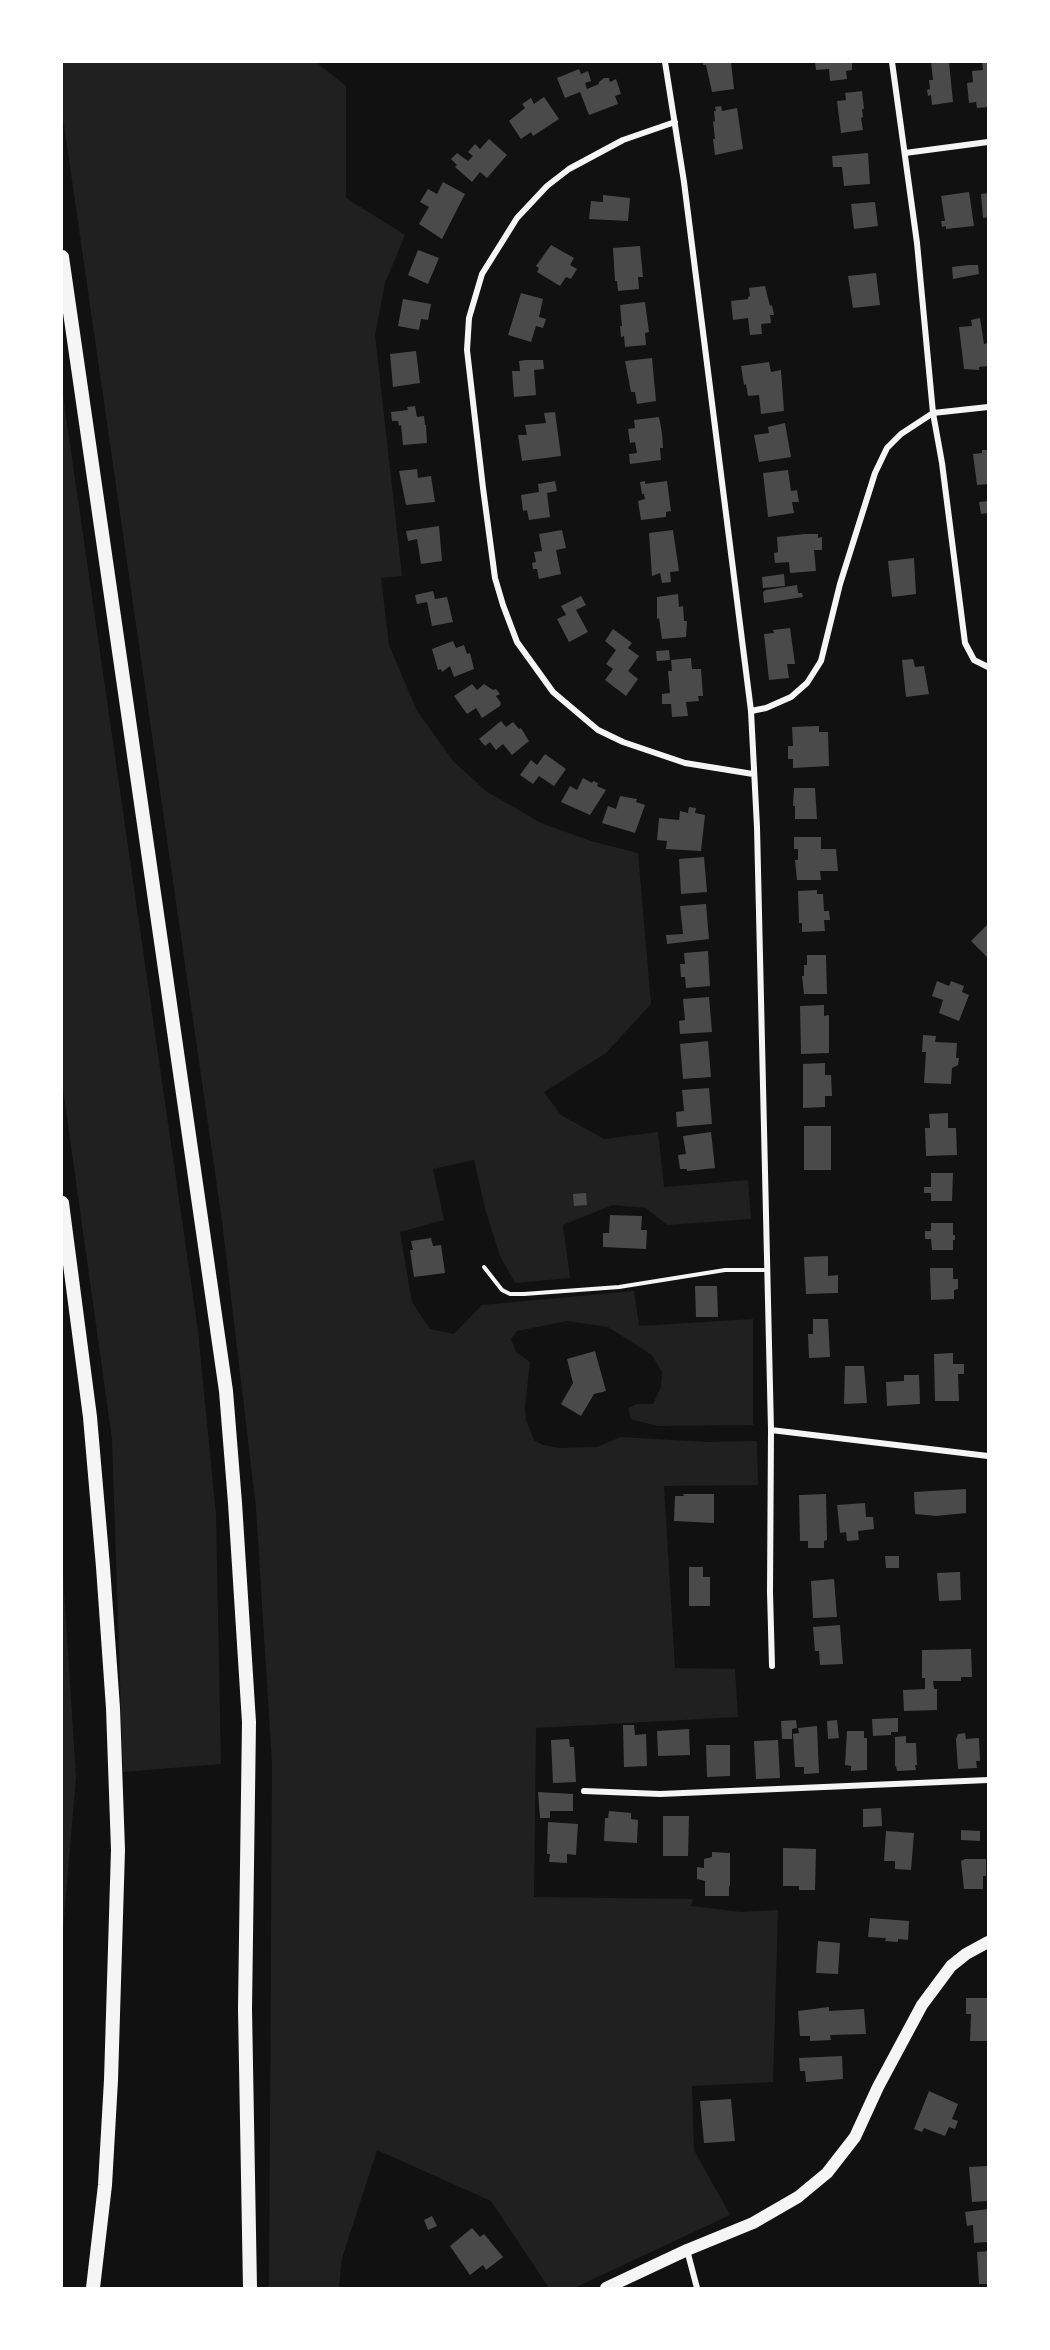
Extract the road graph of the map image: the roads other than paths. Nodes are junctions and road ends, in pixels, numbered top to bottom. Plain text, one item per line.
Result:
1 (665, 62) edge
2 (892, 62) edge
3 (675, 122) junction
4 (988, 142) edge
5 (905, 153) junction
6 (62, 257) edge
7 (988, 407) edge
8 (933, 413) junction
9 (988, 667) edge
10 (751, 711) junction
11 (753, 774) junction
12 (62, 1203) edge
13 (484, 1267) dead end
14 (767, 1270) junction
15 (771, 1430) junction
16 (988, 1456) edge
17 (772, 1666) dead end
18 (988, 1780) edge
19 (584, 1791) dead end
20 (988, 1942) edge
21 (687, 2250) junction
22 (93, 2289) edge
23 (250, 2289) edge
24 (606, 2289) edge
25 (697, 2289) edge

1 - 3 street
2 - 5 street
3 - 10 street
3 - 11 street
4 - 5 street
5 - 8 street
6 - 23 highway
7 - 8 street
8 - 9 street
8 - 10 street
10 - 11 street
11 - 14 street
12 - 22 highway
13 - 14 lane
14 - 15 street
15 - 16 street
15 - 17 street
18 - 19 street
20 - 21 main road
21 - 24 main road
21 - 25 street

